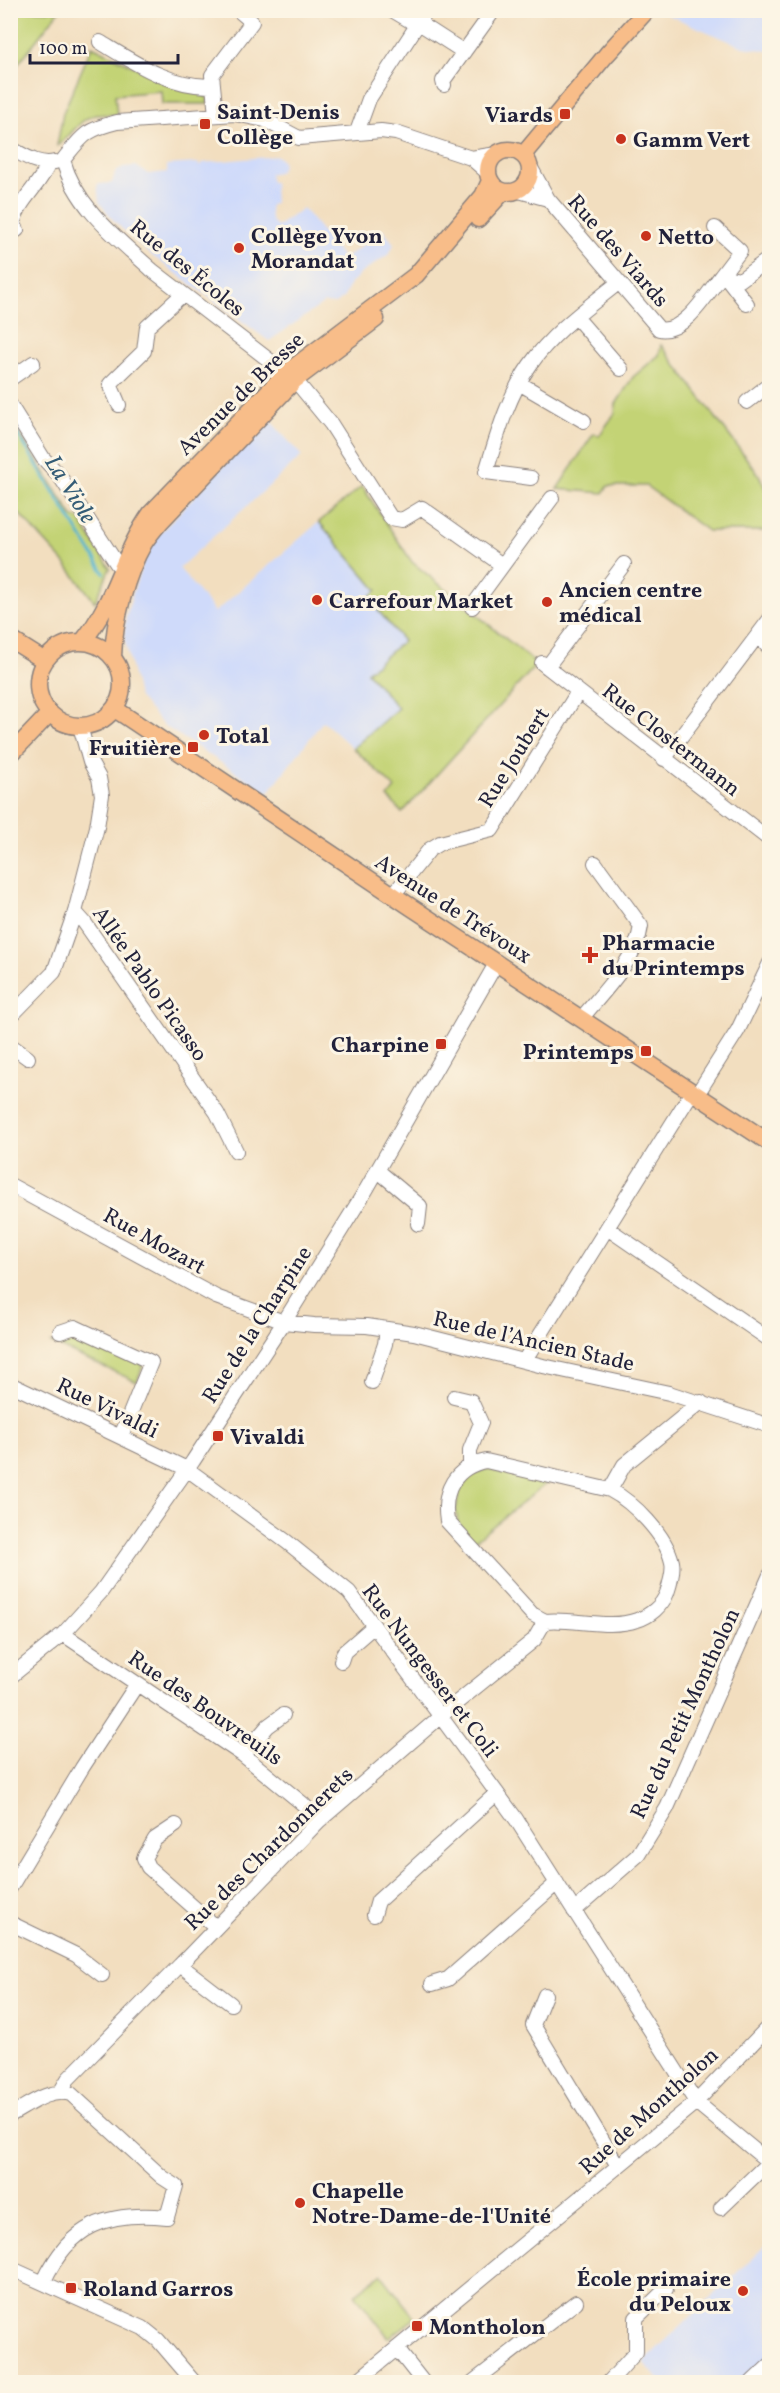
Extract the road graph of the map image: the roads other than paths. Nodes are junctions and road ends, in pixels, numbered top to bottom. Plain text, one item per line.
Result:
1 (238, 10) edge
2 (392, 10) edge
3 (427, 10) edge
4 (494, 10) edge
5 (647, 10) edge
6 (418, 24) junction
7 (100, 42) dead end
8 (464, 52) junction
9 (444, 85) dead end
10 (212, 86) junction
11 (216, 116) junction
12 (357, 132) junction
13 (10, 148) edge
14 (497, 154) junction
15 (471, 158) junction
16 (63, 160) junction
17 (527, 161) junction
18 (49, 163) junction
19 (500, 184) junction
20 (548, 199) junction
21 (715, 228) dead end
22 (17, 230) dead end
23 (770, 258) edge
24 (724, 277) junction
25 (618, 283) junction
26 (183, 294) junction
27 (747, 304) dead end
28 (576, 317) junction
29 (33, 363) dead end
30 (621, 369) dead end
31 (290, 377) junction
32 (10, 379) edge
33 (519, 383) junction
34 (770, 384) edge
35 (747, 402) dead end
36 (10, 405) edge
37 (119, 405) dead end
38 (584, 421) dead end
39 (531, 478) dead end
40 (552, 498) dead end
41 (624, 564) dead end
42 (502, 565) junction
43 (127, 570) junction
44 (472, 607) dead end
45 (770, 619) edge
46 (757, 636) junction
47 (10, 639) edge
48 (83, 641) junction
49 (770, 648) edge
50 (113, 657) junction
51 (45, 661) junction
52 (578, 693) junction
53 (115, 708) junction
54 (50, 713) junction
55 (80, 726) junction
56 (10, 755) edge
57 (664, 759) junction
58 (770, 840) edge
59 (595, 864) dead end
60 (393, 895) junction
61 (75, 912) junction
62 (497, 962) junction
63 (770, 963) edge
64 (10, 1017) edge
65 (581, 1019) junction
66 (10, 1045) edge
67 (28, 1058) dead end
68 (694, 1094) junction
69 (770, 1143) edge
70 (236, 1151) dead end
71 (377, 1170) junction
72 (11, 1187) edge
73 (417, 1224) dead end
74 (607, 1228) junction
75 (284, 1322) junction
76 (387, 1329) junction
77 (60, 1332) dead end
78 (770, 1340) edge
79 (524, 1361) junction
80 (372, 1382) dead end
81 (10, 1384) edge
82 (454, 1397) dead end
83 (701, 1402) junction
84 (770, 1426) edge
85 (121, 1436) junction
86 (470, 1465) junction
87 (187, 1469) junction
88 (610, 1490) junction
89 (770, 1575) edge
90 (545, 1621) junction
91 (374, 1626) junction
92 (63, 1634) junction
93 (341, 1661) dead end
94 (10, 1677) edge
95 (137, 1684) junction
96 (283, 1715) dead end
97 (441, 1716) junction
98 (243, 1755) junction
99 (497, 1793) junction
100 (319, 1821) junction
101 (176, 1825) dead end
102 (557, 1884) junction
103 (10, 1887) edge
104 (574, 1911) junction
105 (374, 1915) dead end
106 (10, 1923) edge
107 (216, 1927) junction
108 (180, 1965) junction
109 (102, 1975) dead end
110 (432, 1984) dead end
111 (545, 1995) dead end
112 (231, 2004) dead end
113 (770, 2025) edge
114 (61, 2091) junction
115 (696, 2102) junction
116 (10, 2115) edge
117 (769, 2163) edge
118 (618, 2166) junction
119 (721, 2208) dead end
120 (10, 2268) edge
121 (44, 2281) junction
122 (666, 2289) dead end
123 (576, 2302) dead end
124 (398, 2349) junction
125 (770, 2366) edge
126 (613, 2381) edge
127 (194, 2382) edge
128 (356, 2382) edge
129 (423, 2382) edge
130 (473, 2382) edge
131 (752, 2382) edge

1 - 10 street
2 - 6 street
3 - 6 street
4 - 8 street
5 - 17 main road
6 - 8 street
6 - 12 street
7 - 10 street
8 - 9 street
10 - 11 street
11 - 12 street
11 - 16 street
12 - 15 street
13 - 18 street
14 - 15 street
14 - 17 main road
14 - 19 main road
15 - 19 street
16 - 18 street
16 - 26 street, Rue des Écoles
17 - 19 main road
17 - 20 street, Rue des Viards
18 - 22 street
19 - 20 street, Rue des Viards
19 - 31 main road, Avenue de Bresse
20 - 25 street, Rue des Viards
21 - 24 street, Rue des Viards
23 - 24 street
24 - 25 street, Rue des Viards
24 - 27 street
25 - 28 street
26 - 31 street, Rue des Écoles
26 - 37 street
28 - 30 street
28 - 33 street
29 - 32 street
31 - 42 street, Rue des Écoles
31 - 43 main road, Avenue de Bresse
33 - 38 street
33 - 39 street
34 - 35 street
36 - 43 street
40 - 42 street
41 - 52 street, Rue Clostermann
42 - 44 street
43 - 48 main road, Avenue de Bresse
43 - 50 main road, Avenue de Bresse
45 - 46 street
46 - 49 street
46 - 57 street
47 - 51 main road
48 - 50 main road
48 - 51 main road
50 - 53 main road
51 - 54 main road
52 - 57 street, Rue Clostermann
52 - 60 street, Rue Joubert
53 - 55 main road
53 - 60 main road, Avenue de Trévoux
54 - 55 main road
54 - 56 main road
55 - 61 street, Allée Pablo Picasso
57 - 58 street, Rue Clostermann
59 - 65 street
60 - 62 main road, Avenue de Trévoux
61 - 64 street
61 - 70 street, Allée Pablo Picasso
62 - 65 main road, Avenue de Trévoux
62 - 71 street, Rue de la Charpine
63 - 68 street
65 - 68 main road, Avenue de Trévoux
66 - 67 street
68 - 69 main road, Avenue de Trévoux
68 - 74 street
71 - 73 street
71 - 75 street, Rue de la Charpine
72 - 75 street, Rue Mozart
74 - 78 street
74 - 79 street
75 - 76 street, Rue de l’Ancien Stade
75 - 87 street, Rue de la Charpine
76 - 79 street, Rue de l’Ancien Stade
76 - 80 street
77 - 85 street
79 - 83 street, Rue de l’Ancien Stade
81 - 85 street, Rue Vivaldi
82 - 86 street
83 - 84 street, Rue de l’Ancien Stade
83 - 88 street
85 - 87 street, Rue Vivaldi
86 - 88 street
86 - 90 street
87 - 91 street, Rue Nungesser et Coli
87 - 92 street, Rue de la Charpine
88 - 90 street
89 - 104 street, Rue du Petit Montholon
90 - 97 street, Rue des Chardonnerets
91 - 93 street
91 - 97 street, Rue Nungesser et Coli
92 - 94 street, Rue de la Charpine
92 - 95 street, Rue des Bouvreuils
95 - 98 street, Rue des Bouvreuils
95 - 103 street
96 - 98 street
97 - 99 street, Rue Nungesser et Coli
97 - 100 street, Rue des Chardonnerets
98 - 100 street, Rue des Bouvreuils
99 - 102 street, Rue Nungesser et Coli
99 - 105 street
100 - 107 street, Rue des Chardonnerets
101 - 107 street
102 - 104 street, Rue Nungesser et Coli
102 - 110 street
104 - 115 street, Rue Nungesser et Coli
106 - 109 street
107 - 108 street, Rue des Chardonnerets
108 - 112 street
108 - 114 street, Rue des Chardonnerets
111 - 118 street
113 - 115 street, Rue de Montholon
114 - 116 street
114 - 121 street
115 - 117 street, Rue Nungesser et Coli
115 - 118 street, Rue de Montholon
117 - 119 street
118 - 124 street, Rue de Montholon
120 - 121 street
121 - 127 street
122 - 126 street
123 - 130 street
124 - 128 street, Rue de Montholon
124 - 129 street
125 - 131 street

